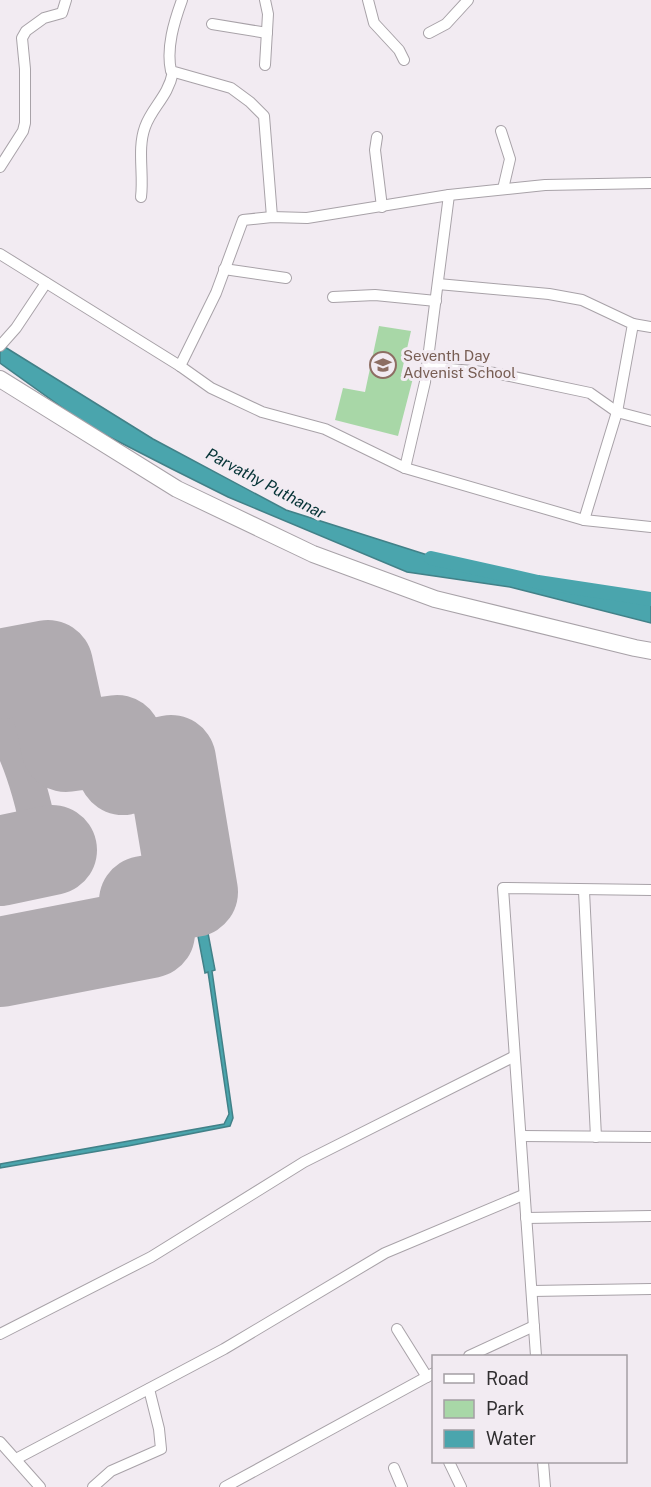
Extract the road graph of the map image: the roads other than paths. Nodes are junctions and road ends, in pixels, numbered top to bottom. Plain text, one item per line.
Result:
1 (66, 0) edge
2 (182, 0) edge
3 (265, 0) edge
4 (368, 0) edge
5 (468, 0) edge
6 (212, 24) dead end
7 (267, 33) junction
8 (429, 33) dead end
9 (404, 60) dead end
10 (265, 65) dead end
11 (173, 72) junction
12 (501, 131) dead end
13 (377, 137) dead end
14 (0, 167) edge
15 (651, 183) edge
16 (503, 189) junction
17 (449, 195) junction
18 (141, 197) dead end
19 (382, 207) junction
20 (272, 217) junction
21 (0, 254) edge
22 (224, 269) junction
23 (286, 278) dead end
24 (46, 283) junction
25 (438, 284) junction
26 (333, 297) dead end
27 (436, 301) junction
28 (633, 324) junction
29 (651, 327) edge
30 (0, 346) edge
31 (180, 366) junction
32 (427, 367) junction
33 (0, 379) edge
34 (617, 412) junction
35 (651, 421) edge
36 (405, 468) junction
37 (584, 519) junction
38 (651, 527) edge
39 (651, 651) edge
40 (651, 890) edge
41 (584, 891) junction
42 (513, 1057) junction
43 (521, 1136) junction
44 (596, 1137) junction
45 (651, 1137) edge
46 (524, 1195) junction
47 (651, 1216) edge
48 (526, 1218) junction
49 (651, 1289) edge
50 (532, 1291) junction
51 (534, 1326) junction
52 (397, 1329) dead end
53 (0, 1334) edge
54 (471, 1355) edge
55 (536, 1355) edge
56 (430, 1375) edge
57 (148, 1389) junction
58 (0, 1442) edge
59 (16, 1459) junction
60 (450, 1463) edge
61 (543, 1463) edge
62 (394, 1468) dead end
63 (40, 1487) edge
64 (93, 1487) edge
65 (225, 1487) edge
66 (402, 1487) edge
67 (461, 1487) edge
68 (545, 1487) edge

1 - 14 street
2 - 11 street
3 - 7 street
4 - 9 street
5 - 8 street
6 - 7 street
7 - 10 street
11 - 18 street
11 - 20 street
12 - 16 street
13 - 19 street
15 - 16 street
16 - 17 street
17 - 19 street
17 - 25 street
19 - 20 street
20 - 22 street
21 - 24 street
22 - 23 street
22 - 31 street
24 - 30 street
24 - 31 street
25 - 27 street
25 - 28 street
26 - 27 street
27 - 32 street
28 - 29 street
28 - 34 street
31 - 36 street
32 - 34 street
32 - 36 street
33 - 39 street
34 - 35 street
34 - 37 street
36 - 37 street
37 - 38 street
40 - 41 street
41 - 42 street
41 - 44 street
42 - 43 street
42 - 53 street
43 - 44 street
43 - 46 street
44 - 45 street
46 - 48 street
46 - 57 street
47 - 48 street
48 - 50 street
49 - 50 street
50 - 51 street
51 - 54 street
51 - 55 street
52 - 56 street
56 - 65 street
57 - 59 street
57 - 64 street
58 - 59 street
59 - 63 street
60 - 67 street
61 - 68 street
62 - 66 street

